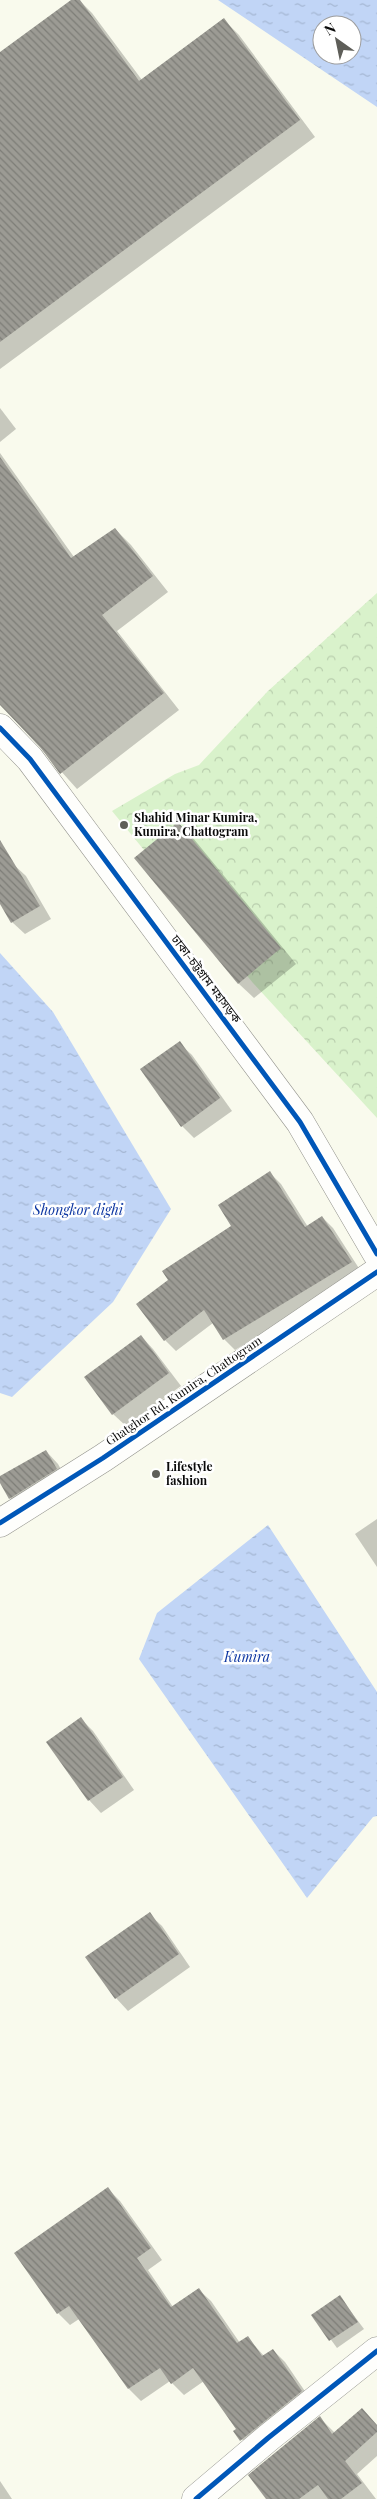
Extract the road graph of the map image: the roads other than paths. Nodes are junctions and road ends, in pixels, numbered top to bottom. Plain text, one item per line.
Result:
1 (0, 728) edge
2 (377, 1254) edge
3 (377, 1272) edge
4 (0, 1523) edge
5 (377, 2351) edge
6 (196, 2499) edge

1 - 2 street, ঢাকা-চট্টগ্রাম মহাসড়ক
3 - 4 street, Ghatghor Rd, Kumira, Chattogram
5 - 6 street

